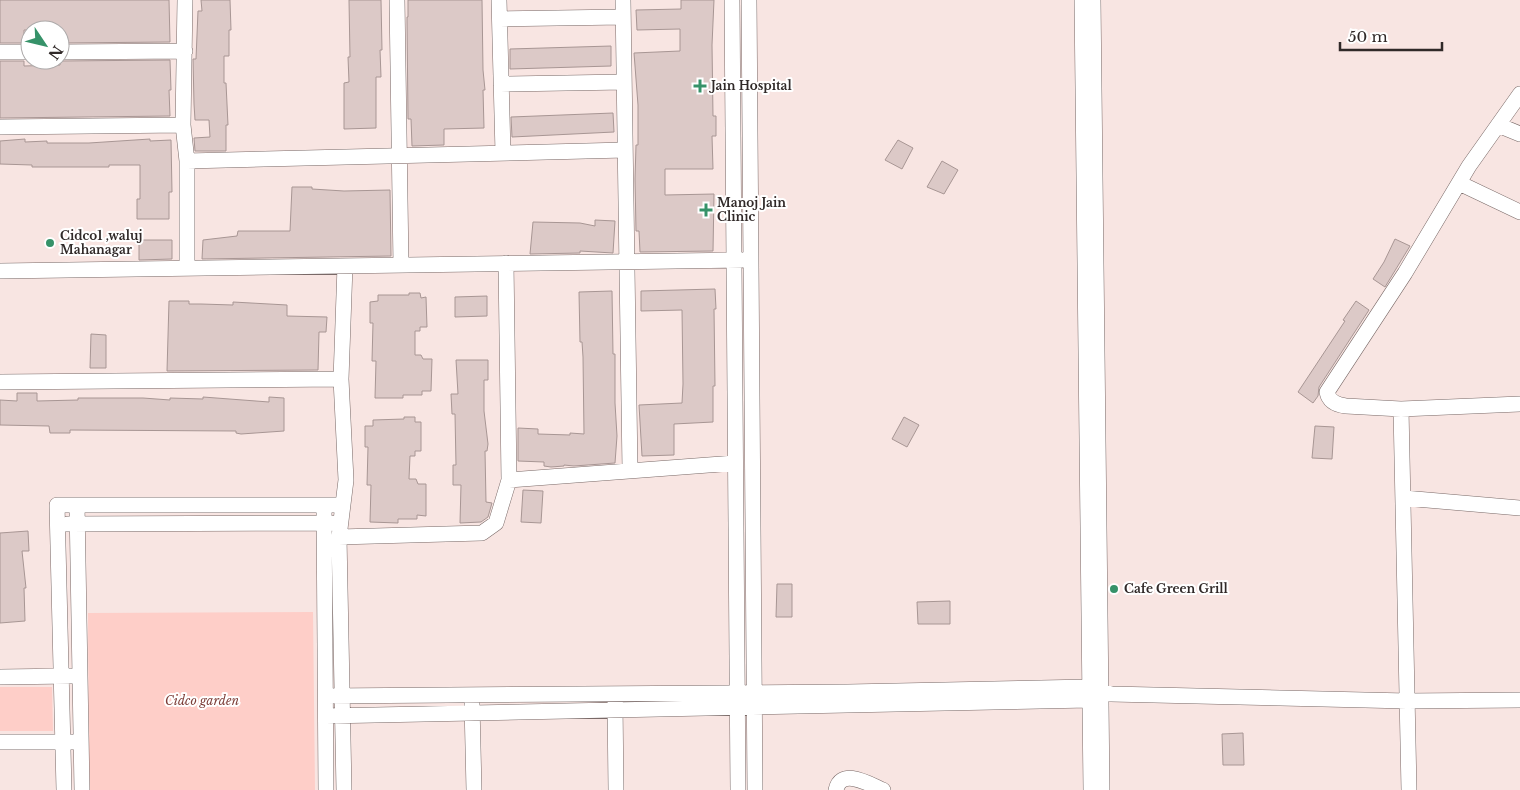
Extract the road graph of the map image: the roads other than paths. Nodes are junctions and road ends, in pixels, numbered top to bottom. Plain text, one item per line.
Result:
1 (185, 0) edge
2 (397, 0) edge
3 (499, 0) edge
4 (623, 0) edge
5 (732, 0) edge
6 (749, 0) edge
7 (1082, 0) edge
8 (1093, 0) edge
9 (623, 17) junction
10 (500, 19) junction
11 (185, 51) junction
12 (0, 52) edge
13 (20, 52) edge
14 (70, 52) edge
15 (624, 82) junction
16 (501, 84) junction
17 (1520, 94) edge
18 (1498, 124) junction
19 (183, 125) junction
20 (0, 127) edge
21 (1520, 134) edge
22 (625, 150) junction
23 (503, 153) junction
24 (399, 156) junction
25 (187, 161) junction
26 (1459, 183) junction
27 (1520, 212) edge
28 (734, 260) junction
29 (751, 260) junction
30 (626, 262) junction
31 (506, 263) junction
32 (401, 265) junction
33 (344, 266) junction
34 (187, 268) junction
35 (0, 271) edge
36 (341, 379) junction
37 (0, 382) edge
38 (1520, 404) edge
39 (1401, 409) junction
40 (735, 462) junction
41 (630, 470) junction
42 (509, 480) junction
43 (1404, 498) junction
44 (324, 504) junction
45 (342, 504) junction
46 (77, 505) junction
47 (1520, 508) edge
48 (324, 522) junction
49 (58, 524) junction
50 (77, 524) junction
51 (340, 530) junction
52 (736, 533) junction
53 (753, 533) junction
54 (61, 676) junction
55 (80, 676) junction
56 (0, 677) edge
57 (615, 694) junction
58 (1098, 694) junction
59 (472, 695) junction
60 (326, 696) junction
61 (344, 696) junction
62 (737, 700) junction
63 (754, 700) junction
64 (1520, 700) edge
65 (1407, 701) junction
66 (616, 710) junction
67 (472, 713) junction
68 (326, 716) junction
69 (344, 716) junction
70 (0, 742) edge
71 (63, 742) junction
72 (81, 742) junction
73 (64, 790) edge
74 (82, 790) edge
75 (326, 790) edge
76 (344, 790) edge
77 (474, 790) edge
78 (616, 790) edge
79 (738, 790) edge
80 (755, 790) edge
81 (836, 790) edge
82 (883, 790) edge
83 (1091, 790) edge
84 (1102, 790) edge
85 (1409, 790) edge

1 - 11 street
2 - 24 street
3 - 10 street
4 - 9 street
5 - 28 street
6 - 29 street
7 - 58 street
8 - 58 street
9 - 10 street
9 - 15 street
10 - 16 street
11 - 14 street
11 - 19 street
12 - 13 street
15 - 16 street
15 - 22 street
16 - 23 street
17 - 18 street
18 - 21 street
18 - 26 street
19 - 20 street
19 - 25 street
22 - 23 street
22 - 30 street
23 - 24 street
24 - 25 street
24 - 32 street
25 - 34 street
26 - 27 street
26 - 39 street
28 - 29 street
28 - 30 street
28 - 40 street
29 - 53 street
30 - 31 street
30 - 41 street
31 - 32 street
31 - 42 street
32 - 33 street
33 - 34 street
33 - 36 street
34 - 35 street
36 - 37 street
36 - 45 street
38 - 39 street
39 - 43 street
40 - 41 street
40 - 52 street
41 - 42 street
42 - 51 street
43 - 47 street
43 - 65 street
44 - 45 street
44 - 46 street
44 - 48 street
45 - 51 street
46 - 49 street
46 - 50 street
48 - 50 street
48 - 51 street
48 - 60 street
49 - 50 street
49 - 54 street
50 - 55 street
51 - 61 street
52 - 53 street
52 - 62 street
53 - 63 street
54 - 55 street
54 - 56 street
54 - 71 street
55 - 72 street
57 - 59 street
57 - 62 street
57 - 66 street
58 - 63 street
58 - 65 street
58 - 83 street
58 - 84 street
59 - 61 street
59 - 67 street
60 - 61 street
60 - 68 street
61 - 69 street
62 - 63 street
62 - 66 street
62 - 79 street
63 - 80 street
64 - 65 street
65 - 85 street
66 - 67 street
66 - 78 street
67 - 69 street
67 - 77 street
68 - 69 street
68 - 75 street
69 - 76 street
70 - 71 street
71 - 72 street
71 - 73 street
72 - 74 street
81 - 82 street

